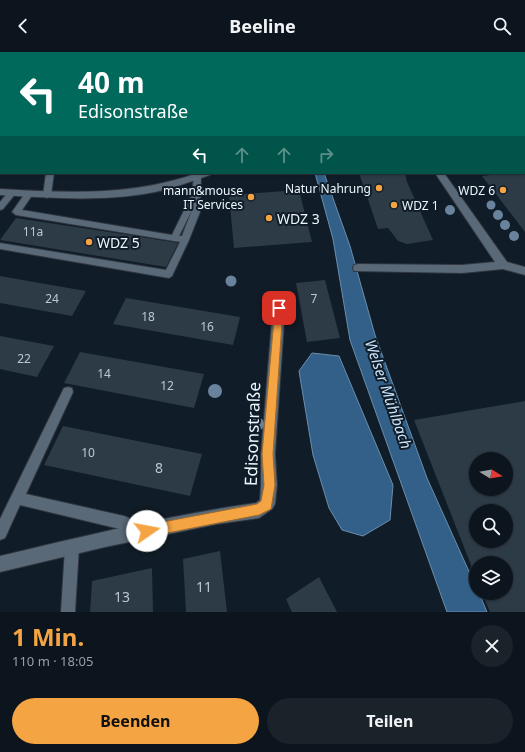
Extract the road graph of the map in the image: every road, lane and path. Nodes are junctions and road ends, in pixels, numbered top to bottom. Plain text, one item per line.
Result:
1 (50, 174) edge
2 (204, 174) edge
3 (440, 174) edge
4 (197, 177) junction
5 (0, 192) edge
6 (12, 193) junction
7 (29, 194) junction
8 (196, 194) junction
9 (47, 195) junction
10 (0, 207) edge
11 (176, 234) dead end
12 (185, 240) junction
13 (0, 246) edge
14 (503, 265) junction
15 (358, 268) dead end
16 (525, 271) edge
17 (279, 308) dead end
18 (68, 392) dead end
19 (17, 498) junction
20 (124, 523) dead end
21 (0, 533) edge
22 (72, 547) junction
23 (0, 564) edge
24 (68, 612) edge

1 - 9 lane
2 - 4 street
3 - 14 street
4 - 8 lane
4 - 9 street
5 - 6 street
6 - 7 street
6 - 10 lane
7 - 9 street
7 - 12 lane
8 - 11 lane
8 - 12 lane
12 - 13 lane
14 - 15 street
14 - 16 street
17 - 22 street, Edisonstraße
18 - 19 lane
19 - 20 lane
19 - 21 lane
22 - 23 street, Edisonstraße
22 - 24 lane

